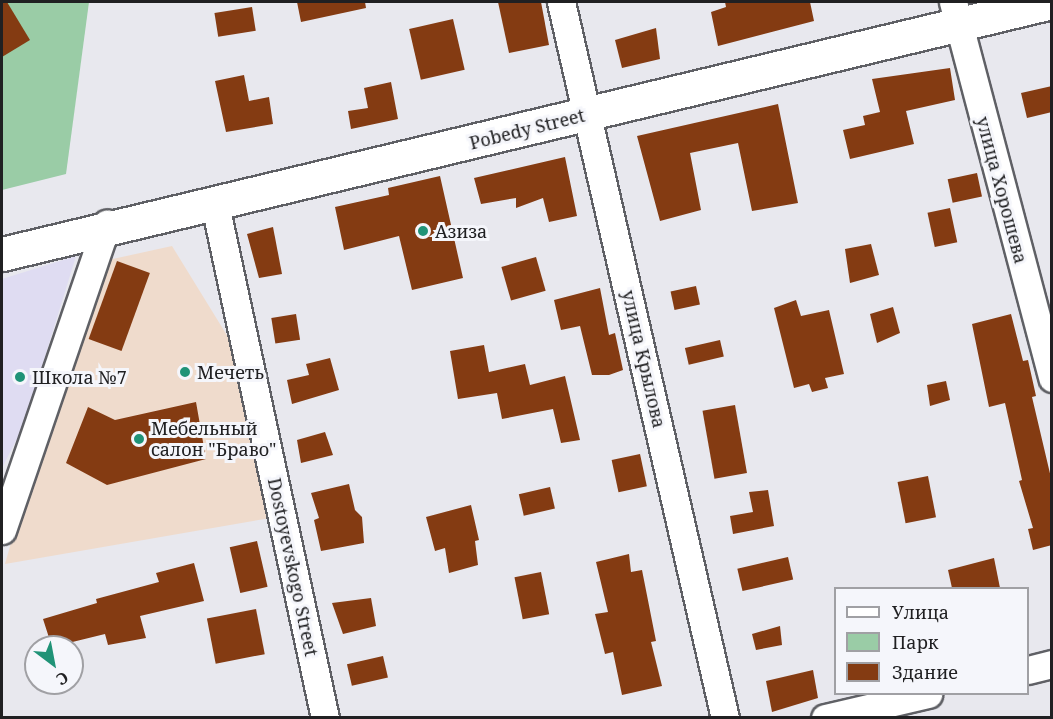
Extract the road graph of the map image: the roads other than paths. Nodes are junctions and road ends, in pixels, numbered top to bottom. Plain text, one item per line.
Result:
1 (561, 2) edge
2 (1036, 2) edge
3 (1052, 2) edge
4 (956, 16) edge
5 (588, 112) junction
6 (216, 205) junction
7 (106, 226) junction
8 (2, 249) edge
9 (2, 254) edge
10 (1052, 378) edge
11 (2, 530) edge
12 (1052, 664) edge
13 (1029, 670) edge
14 (919, 695) edge
15 (325, 717) edge
16 (725, 717) edge
17 (825, 717) edge

1 - 5 street, улица Крылова
2 - 4 main road, Pobedy Street
3 - 4 main road, Pobedy Street
4 - 5 main road, Pobedy Street
4 - 10 street, улица Хорошева
5 - 6 main road, Pobedy Street
5 - 7 main road, Pobedy Street
5 - 16 street, улица Крылова
6 - 7 main road, Pobedy Street
6 - 15 street, Dostoyevskogo Street
7 - 8 main road, Pobedy Street
7 - 9 main road, Pobedy Street
7 - 11 street
12 - 13 street
14 - 17 street

